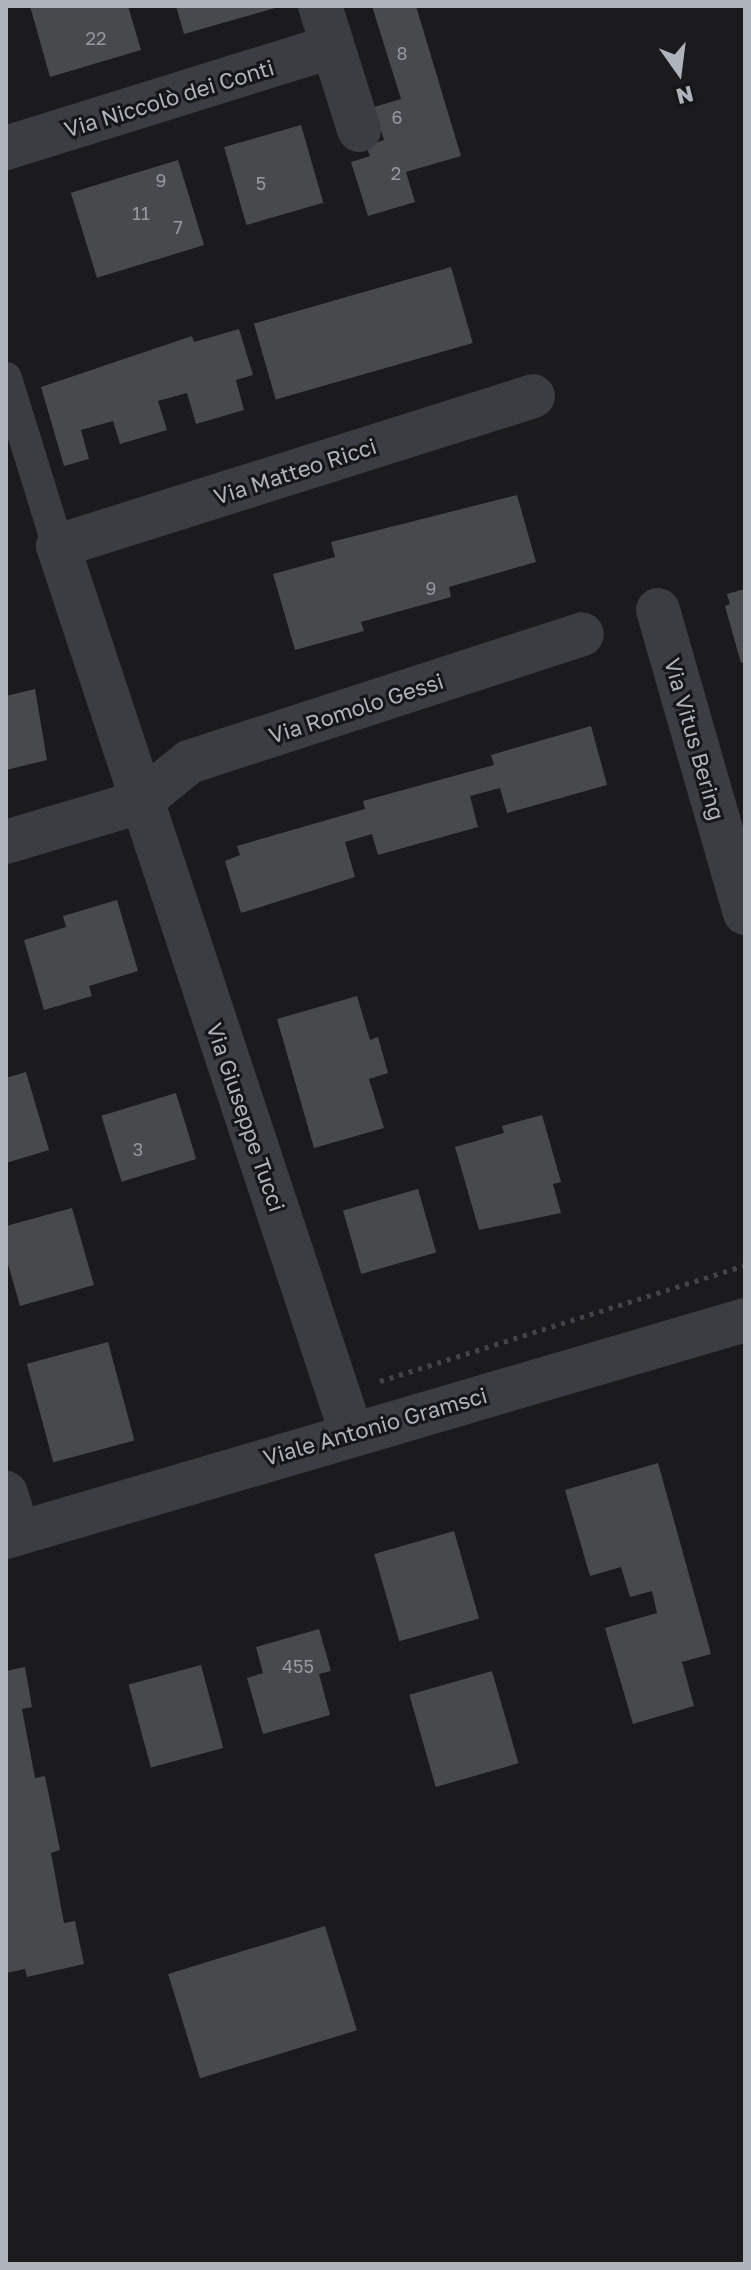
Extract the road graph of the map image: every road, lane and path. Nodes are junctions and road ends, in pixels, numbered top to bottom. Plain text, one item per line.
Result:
1 (320, 6) edge
2 (331, 47) junction
3 (359, 130) dead end
4 (6, 148) edge
5 (6, 378) edge
6 (533, 396) dead end
7 (58, 546) junction
8 (658, 610) dead end
9 (582, 634) dead end
10 (729, 798) edge
11 (140, 802) junction
12 (6, 842) edge
13 (745, 913) edge
14 (745, 1320) edge
15 (351, 1432) junction
16 (10, 1521) edge

1 - 2 street
2 - 3 street
2 - 4 street, Via Niccolò dei Conti
5 - 7 street
6 - 7 street, Via Matteo Ricci
7 - 11 street, Via Giuseppe Tucci
8 - 10 street, Via Vitus Bering
9 - 11 street, Via Romolo Gessi
10 - 13 street, Via Vitus Bering
11 - 12 street
11 - 15 street, Via Giuseppe Tucci
14 - 15 street, Viale Antonio Gramsci
15 - 16 street, Viale Antonio Gramsci

